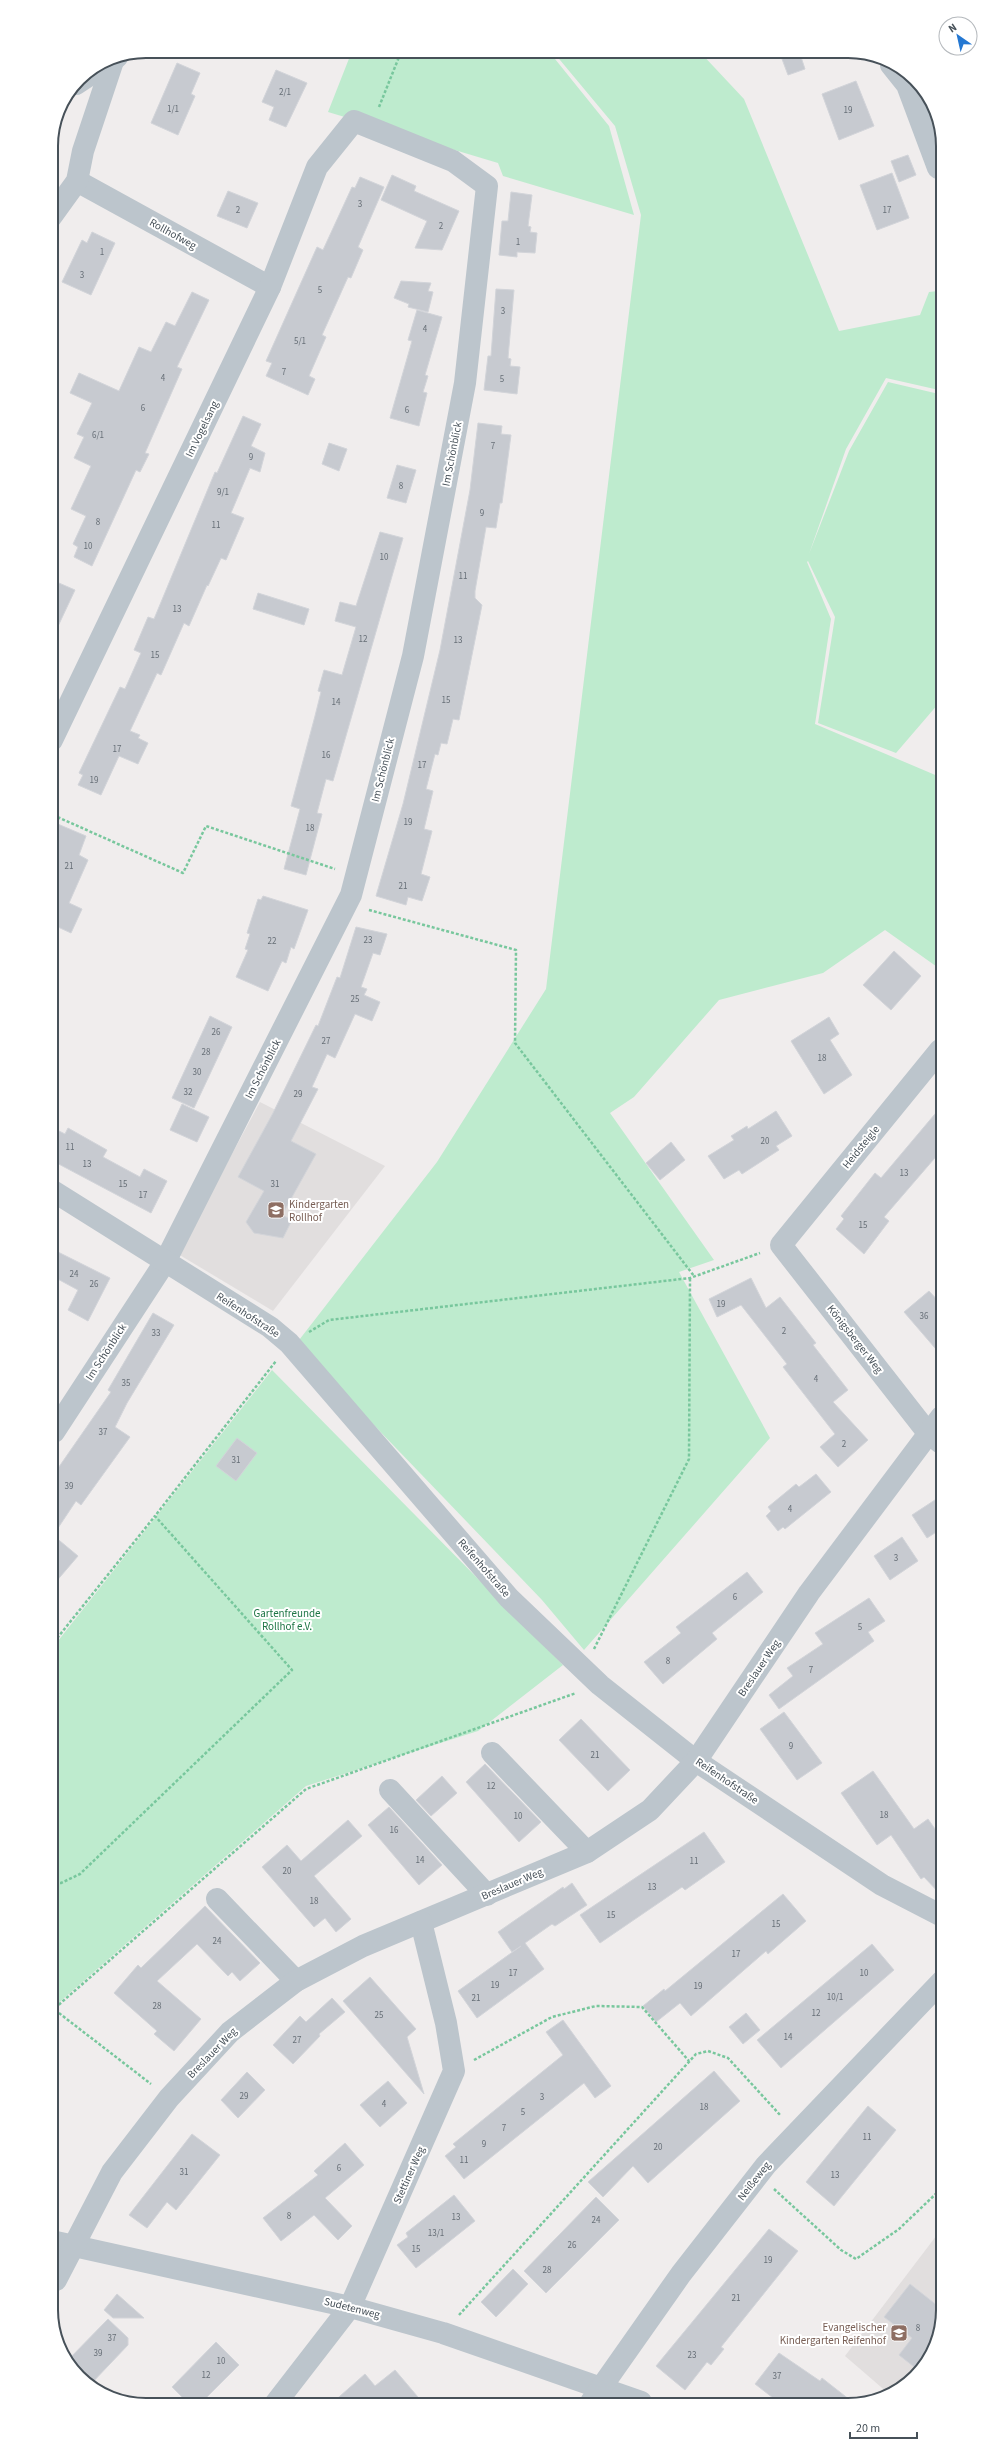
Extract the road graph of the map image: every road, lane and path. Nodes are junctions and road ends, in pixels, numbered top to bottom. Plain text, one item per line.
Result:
1 (398, 58) edge
2 (113, 65) edge
3 (898, 73) edge
4 (363, 124) junction
5 (936, 163) edge
6 (77, 181) junction
7 (58, 207) edge
8 (270, 287) junction
9 (58, 728) edge
10 (58, 817) edge
11 (356, 876) junction
12 (346, 904) junction
13 (936, 1055) edge
14 (58, 1194) edge
15 (781, 1245) junction
16 (165, 1262) junction
17 (694, 1276) junction
18 (690, 1278) junction
19 (289, 1343) junction
20 (58, 1426) edge
21 (936, 1430) edge
22 (936, 1432) edge
23 (155, 1516) junction
24 (58, 1637) edge
25 (584, 1669) junction
26 (600, 1685) junction
27 (492, 1753) dead end
28 (696, 1761) junction
29 (390, 1790) dead end
30 (587, 1852) junction
31 (58, 1883) edge
32 (486, 1894) junction
33 (216, 1900) dead end
34 (936, 1913) edge
35 (421, 1922) junction
36 (296, 1981) junction
37 (936, 1987) edge
38 (58, 2006) edge
39 (58, 2011) edge
40 (689, 2061) junction
41 (454, 2071) junction
42 (169, 2098) junction
43 (796, 2133) junction
44 (759, 2175) junction
45 (936, 2194) edge
46 (64, 2244) edge
47 (58, 2271) edge
48 (350, 2307) junction
49 (443, 2333) junction
50 (596, 2395) edge
51 (280, 2398) edge
52 (616, 2398) edge

1 - 4 path
2 - 6 street
3 - 5 street
4 - 8 street, Im Vogelsang
4 - 11 street, Im Schönblick
6 - 7 street
6 - 8 street, Rollhofweg
8 - 9 street, Im Vogelsang
10 - 11 path
11 - 12 street, Im Schönblick
12 - 16 street, Im Schönblick
12 - 17 path
13 - 15 street, Heidsteigle
14 - 16 street, Reifenhofstraße
15 - 17 path
15 - 21 street, Königsberger Weg
16 - 19 street, Reifenhofstraße
16 - 20 street, Im Schönblick
17 - 18 path
18 - 19 path
18 - 25 path
19 - 23 path
19 - 25 street, Reifenhofstraße
22 - 28 street, Breslauer Weg
23 - 24 path
23 - 31 path
25 - 26 street, Reifenhofstraße
26 - 28 street, Reifenhofstraße
26 - 38 path
27 - 30 street
28 - 30 street, Breslauer Weg
28 - 34 street, Reifenhofstraße
29 - 32 street
30 - 32 street, Breslauer Weg
32 - 35 street, Breslauer Weg
33 - 36 street
35 - 36 street, Breslauer Weg
35 - 41 street
36 - 42 street, Breslauer Weg
37 - 43 street, Neißeweg
39 - 42 path
40 - 41 path
40 - 43 path
40 - 49 path
41 - 48 street, Stettiner Weg
42 - 46 street, Breslauer Weg
43 - 44 street, Neißeweg
44 - 45 path
44 - 50 street, Neißeweg
46 - 47 street, Breslauer Weg
46 - 48 street, Sudetenweg
48 - 49 street, Sudetenweg
48 - 51 street, Stettiner Weg
49 - 50 street, Sudetenweg
50 - 52 street, Sudetenweg

